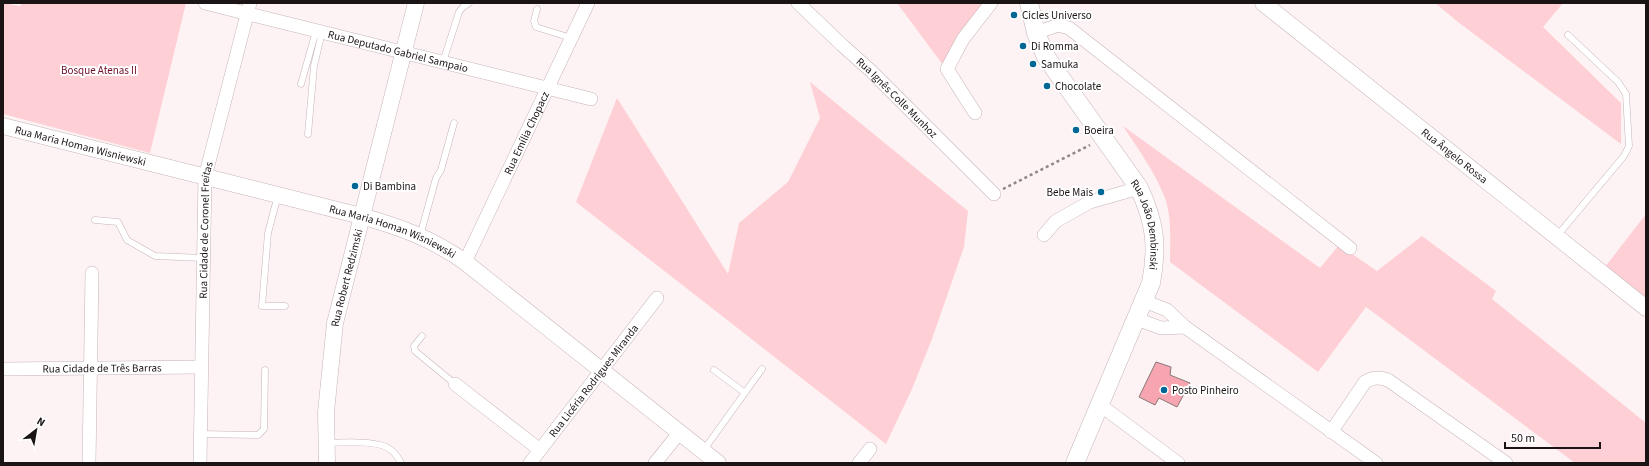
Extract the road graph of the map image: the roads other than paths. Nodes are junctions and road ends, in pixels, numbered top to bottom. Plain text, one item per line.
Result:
1 (205, 3) edge
2 (416, 3) edge
3 (468, 3) edge
4 (588, 3) edge
5 (798, 3) edge
6 (991, 3) edge
7 (1030, 3) edge
8 (1263, 3) edge
9 (249, 8) edge
10 (537, 9) dead end
11 (319, 31) junction
12 (1036, 33) junction
13 (1568, 35) dead end
14 (571, 38) junction
15 (403, 52) junction
16 (443, 62) junction
17 (300, 84) dead end
18 (547, 88) junction
19 (591, 99) dead end
20 (975, 113) dead end
21 (454, 123) dead end
22 (3, 126) edge
23 (308, 134) dead end
24 (205, 177) junction
25 (1139, 188) junction
26 (994, 194) road end
27 (278, 195) junction
28 (361, 216) junction
29 (95, 220) dead end
30 (420, 236) junction
31 (1044, 236) dead end
32 (1556, 237) junction
33 (1350, 248) dead end
34 (203, 258) junction
35 (465, 262) junction
36 (92, 273) dead end
37 (657, 298) dead end
38 (1144, 301) junction
39 (285, 306) dead end
40 (1646, 308) edge
41 (1137, 319) junction
42 (1185, 327) junction
43 (422, 336) dead end
44 (91, 368) junction
45 (201, 368) junction
46 (3, 369) edge
47 (762, 369) dead end
48 (265, 370) dead end
49 (601, 370) junction
50 (714, 370) dead end
51 (455, 384) joint
52 (745, 393) junction
53 (1100, 405) junction
54 (680, 432) junction
55 (1331, 432) junction
56 (200, 434) junction
57 (326, 443) junction
58 (870, 449) dead end
59 (540, 450) junction
60 (703, 451) junction
61 (89, 463) edge
62 (200, 463) edge
63 (327, 463) edge
64 (401, 463) edge
65 (530, 463) edge
66 (655, 463) edge
67 (718, 463) edge
68 (859, 463) edge
69 (1075, 463) edge
70 (1178, 463) edge
71 (1376, 463) edge
72 (1506, 463) edge

1 - 9 street, Rua Deputado Gabriel Sampaio
2 - 15 street, Rua Robert Redzimski
3 - 16 lane
4 - 14 street, Rua Emília Chopacz
5 - 26 street, Rua Ignês Colle Munhoz
6 - 20 street
7 - 12 main road, Rua João Dembinski
8 - 32 street, Rua Ângelo Rossa
9 - 11 street, Rua Deputado Gabriel Sampaio
9 - 24 street, Rua Cidade de Coronel Freitas
10 - 14 lane
11 - 15 street, Rua Deputado Gabriel Sampaio
11 - 17 lane
11 - 23 lane
12 - 25 main road, Rua João Dembinski
12 - 33 street
13 - 32 lane
14 - 18 street, Rua Emília Chopacz
15 - 16 street, Rua Deputado Gabriel Sampaio
15 - 28 street, Rua Robert Redzimski
16 - 18 street, Rua Deputado Gabriel Sampaio
18 - 19 street, Rua Deputado Gabriel Sampaio
18 - 35 street, Rua Emília Chopacz
21 - 30 lane
22 - 24 street, Rua Maria Homan Wisniewski
24 - 27 street, Rua Maria Homan Wisniewski
24 - 34 street, Rua Cidade de Coronel Freitas
25 - 31 street
25 - 38 main road, Rua João Dembinski
27 - 28 street, Rua Maria Homan Wisniewski
27 - 39 lane
28 - 30 street, Rua Maria Homan Wisniewski
28 - 57 street, Rua Robert Redzimski
29 - 34 lane
30 - 35 street, Rua Maria Homan Wisniewski
32 - 40 street, Rua Ângelo Rossa
34 - 45 street, Rua Cidade de Coronel Freitas
35 - 49 street, Rua Maria Homan Wisniewski
36 - 44 street
37 - 49 street, Rua Licéria Rodrigues Miranda
38 - 41 main road, Rua João Dembinski
38 - 42 street
41 - 42 street
41 - 53 main road, Rua João Dembinski
42 - 55 street
43 - 51 lane
44 - 45 street, Rua Cidade de Três Barras
44 - 46 street, Rua Cidade de Três Barras
44 - 61 street
45 - 56 street, Rua Cidade de Coronel Freitas
47 - 52 lane
48 - 56 lane
49 - 54 street, Rua Maria Homan Wisniewski
49 - 59 street, Rua Licéria Rodrigues Miranda
50 - 52 lane
51 - 59 street
52 - 60 lane
53 - 69 main road, Rua João Dembinski
53 - 70 street
54 - 60 street, Rua Maria Homan Wisniewski
54 - 66 street
55 - 71 street
55 - 72 street
56 - 62 street, Rua Cidade de Coronel Freitas
57 - 63 street, Rua Robert Redzimski
57 - 64 lane
58 - 68 street
59 - 65 street, Rua Licéria Rodrigues Miranda
60 - 67 street, Rua Maria Homan Wisniewski

